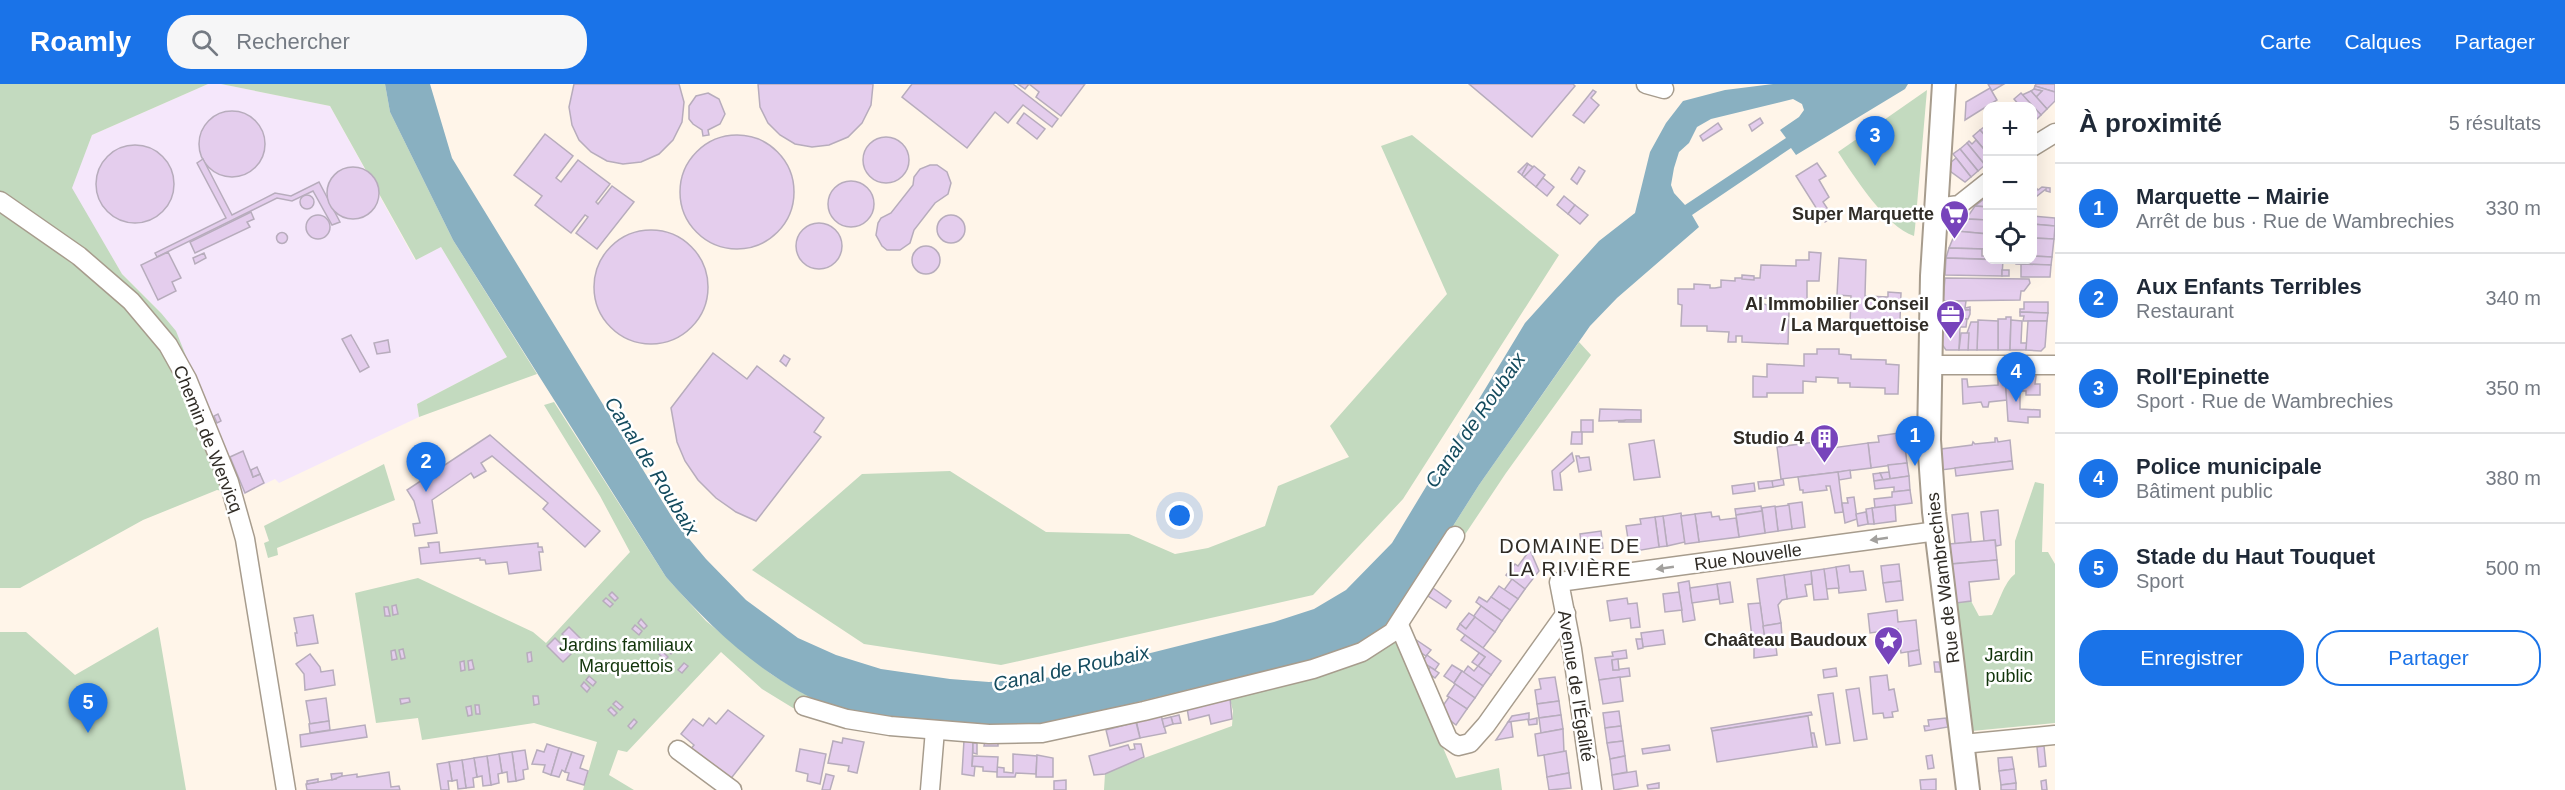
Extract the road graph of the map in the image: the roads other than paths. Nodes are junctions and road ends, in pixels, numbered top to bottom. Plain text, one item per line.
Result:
1 (1944, 84) edge
2 (2055, 133) edge
3 (2037, 144) edge
4 (1983, 186) edge
5 (0, 201) edge
6 (1936, 208) junction
7 (1930, 365) junction
8 (2055, 365) edge
9 (1937, 531) junction
10 (1455, 536) dead end
11 (1559, 582) joint
12 (1566, 613) junction
13 (1399, 625) junction
14 (804, 706) dead end
15 (935, 730) junction
16 (2055, 735) edge
17 (1963, 744) junction
18 (678, 750) dead end
19 (285, 790) edge
20 (732, 790) edge
21 (930, 790) edge
22 (1592, 790) edge
23 (1968, 790) edge

1 - 6 main road
2 - 3 street
4 - 6 street
5 - 19 street, Chemin de Wervicq
6 - 7 main road, Rue de Wambrechies
7 - 8 street
7 - 9 main road, Rue de Wambrechies
9 -> 11 street, Rue Nouvelle
9 - 17 main road, Rue de Wambrechies
10 - 13 street
11 - 12 street, Avenue de l'Égalité
12 - 13 street
12 - 22 street, Avenue de l'Égalité
13 - 15 street
14 - 15 street
15 - 21 street
16 - 17 street
17 - 23 main road, Rue de Wambrechies
18 - 20 street

